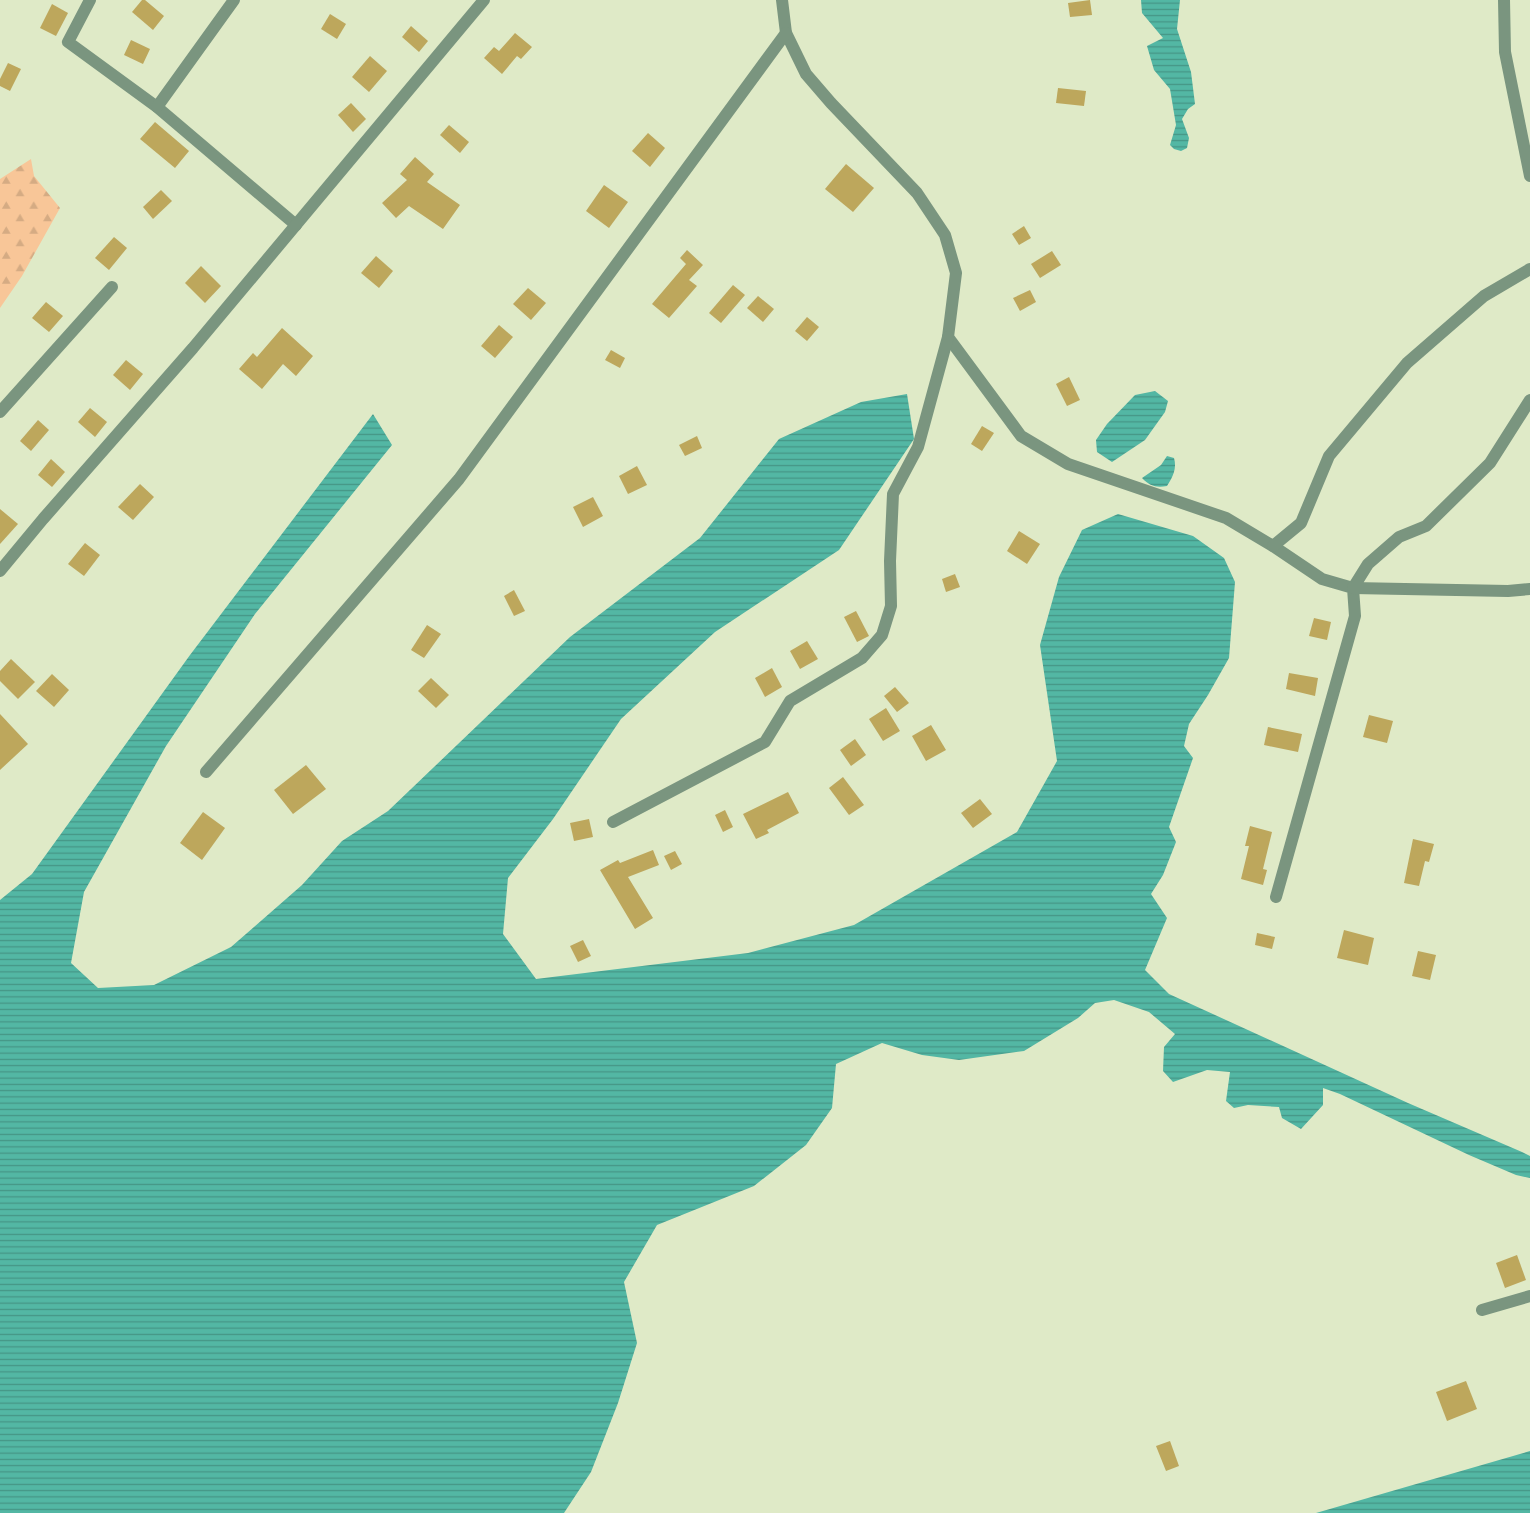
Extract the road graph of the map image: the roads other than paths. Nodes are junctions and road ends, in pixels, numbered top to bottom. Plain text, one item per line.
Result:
1 (90, 0) edge
2 (234, 0) edge
3 (484, 0) edge
4 (782, 0) edge
5 (1504, 0) edge
6 (786, 33) junction
7 (157, 107) junction
8 (1530, 176) edge
9 (296, 225) junction
10 (1530, 269) edge
11 (112, 287) dead end
12 (948, 336) junction
13 (1530, 400) edge
14 (0, 412) edge
15 (1273, 546) junction
16 (0, 571) edge
17 (1353, 588) junction
18 (1530, 589) edge
19 (206, 772) dead end
20 (613, 822) dead end
21 (1276, 897) dead end
22 (1530, 1296) edge
23 (1482, 1310) dead end

1 - 7 street
2 - 7 street
3 - 9 street
4 - 6 street
5 - 8 street
6 - 12 street
6 - 19 street
7 - 9 street
9 - 16 street
10 - 15 street
11 - 14 street
12 - 15 street
12 - 20 street
13 - 17 street
15 - 17 street
17 - 18 street
17 - 21 street
22 - 23 street

